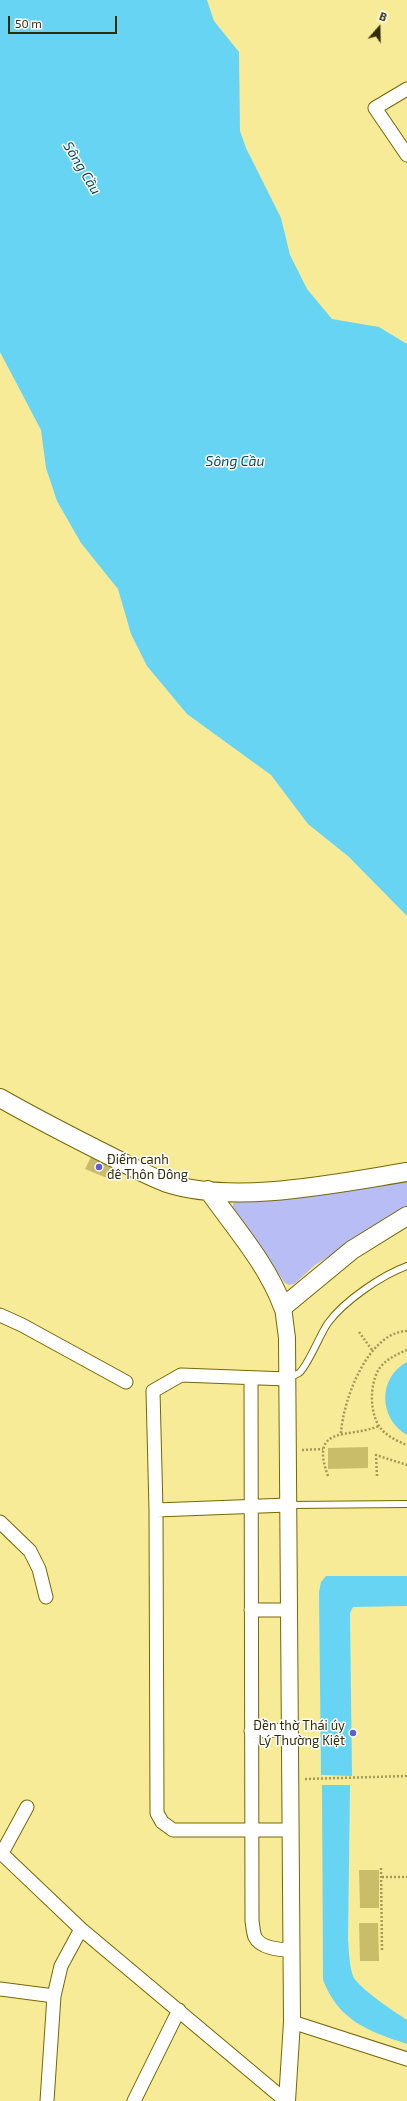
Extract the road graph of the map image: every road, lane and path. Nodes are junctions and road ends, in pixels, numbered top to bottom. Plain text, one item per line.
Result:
1 (407, 89) edge
2 (407, 155) edge
3 (0, 1098) edge
4 (407, 1172) edge
5 (208, 1190) junction
6 (407, 1216) edge
7 (407, 1266) edge
8 (283, 1307) junction
9 (0, 1315) edge
10 (407, 1331) edge
11 (359, 1332) dead end
12 (372, 1350) junction
13 (407, 1350) edge
14 (251, 1378) junction
15 (287, 1379) junction
16 (126, 1382) dead end
17 (379, 1426) junction
18 (341, 1433) junction
19 (407, 1445) edge
20 (324, 1449) junction
21 (301, 1450) dead end
22 (407, 1465) edge
23 (328, 1476) dead end
24 (376, 1476) dead end
25 (407, 1504) edge
26 (288, 1505) junction
27 (250, 1507) junction
28 (156, 1510) junction
29 (0, 1522) edge
30 (46, 1597) dead end
31 (251, 1610) junction
32 (289, 1610) junction
33 (290, 1730) junction
34 (251, 1731) junction
35 (407, 1776) edge
36 (305, 1779) dead end
37 (27, 1807) dead end
38 (252, 1830) junction
39 (291, 1830) junction
40 (1, 1852) edge
41 (381, 1868) dead end
42 (382, 1877) junction
43 (407, 1877) edge
44 (81, 1929) junction
45 (291, 1950) junction
46 (382, 1951) dead end
47 (0, 1989) edge
48 (54, 1996) junction
49 (179, 2010) junction
50 (292, 2022) junction
51 (407, 2059) edge
52 (47, 2101) edge
53 (134, 2101) edge
54 (287, 2101) edge

1 - 2 street
3 - 5 main road
4 - 5 main road
5 - 8 main road
6 - 8 main road
7 - 15 lane
8 - 15 street
9 - 16 street
10 - 12 path
11 - 12 path
12 - 18 path
13 - 17 path
14 - 15 street
14 - 27 street
14 - 28 street
15 - 26 street
17 - 18 path
17 - 19 path
18 - 20 path
20 - 21 path
20 - 23 path
22 - 24 path
25 - 26 lane
26 - 27 street
26 - 32 street
27 - 28 street
27 - 31 street
28 - 38 street
29 - 30 street
31 - 32 street
31 - 34 street
32 - 33 street
33 - 34 street
33 - 39 street
34 - 38 street
35 - 36 path
37 - 40 street
38 - 39 street
38 - 45 street
39 - 45 street
40 - 44 street
41 - 42 path
42 - 43 path
42 - 46 path
44 - 48 street
44 - 49 street
45 - 50 street
47 - 48 street
48 - 52 street
49 - 53 street
49 - 54 street
50 - 51 street
50 - 54 street

